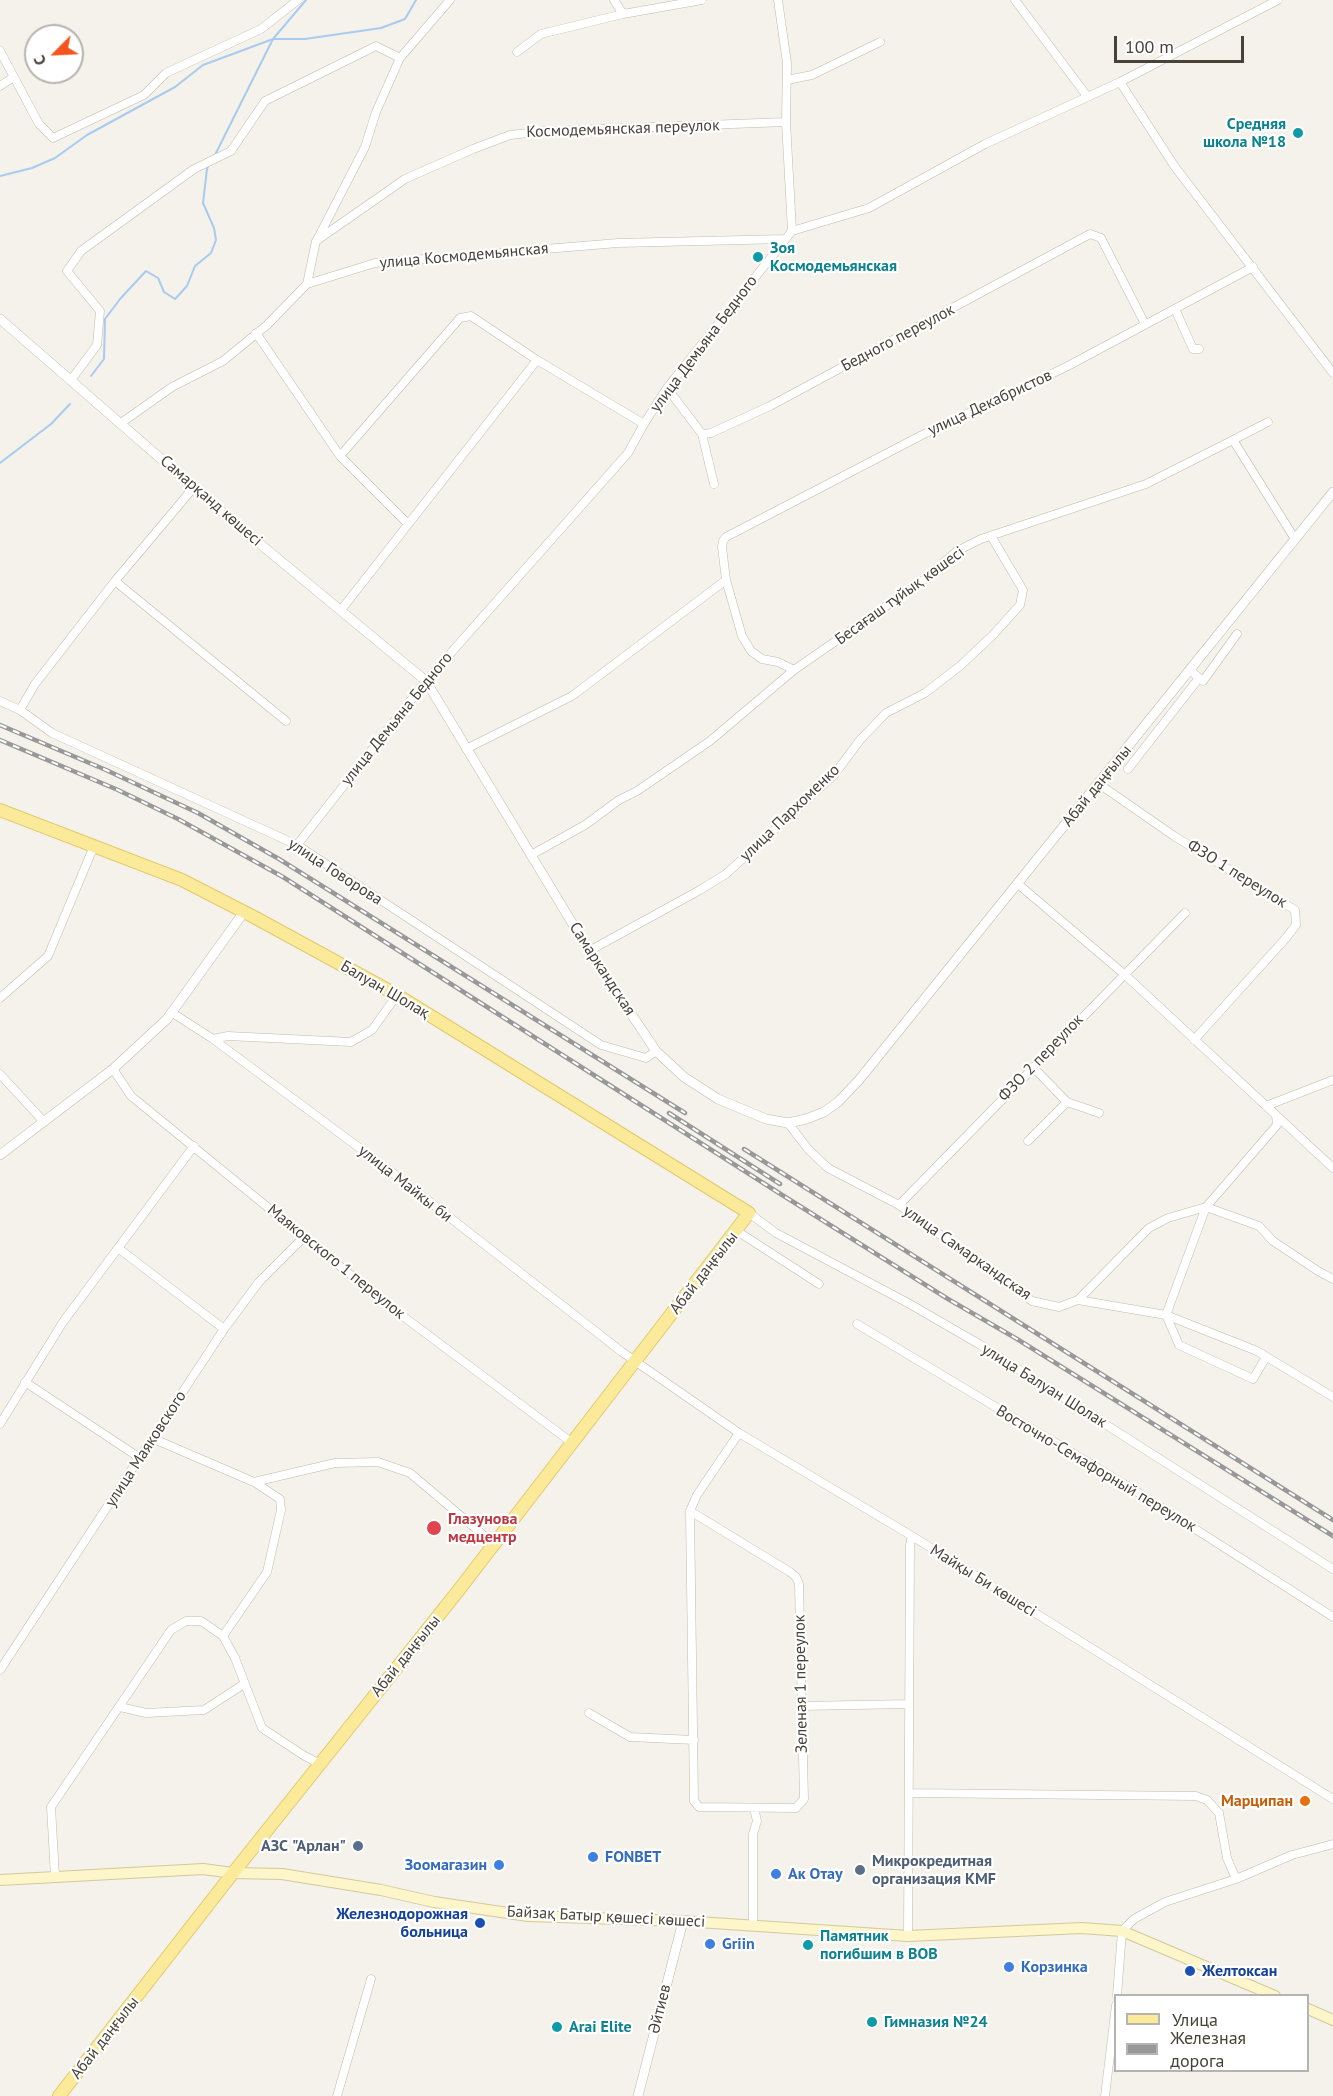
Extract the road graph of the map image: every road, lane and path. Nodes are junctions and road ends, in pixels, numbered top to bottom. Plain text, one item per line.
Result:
1 (298, 0) edge
2 (450, 0) edge
3 (614, 0) edge
4 (702, 0) edge
5 (778, 0) edge
6 (1015, 0) edge
7 (1278, 0) edge
8 (622, 14) junction
9 (880, 42) dead end
10 (0, 51) edge
11 (517, 52) dead end
12 (400, 58) junction
13 (14, 77) junction
14 (787, 80) junction
15 (1120, 82) junction
16 (0, 86) edge
17 (1087, 96) junction
18 (786, 122) junction
19 (792, 231) junction
20 (785, 239) junction
21 (316, 241) junction
22 (1253, 267) junction
23 (307, 284) junction
24 (1174, 309) junction
25 (0, 319) edge
26 (1145, 324) junction
27 (256, 333) junction
28 (1199, 349) dead end
29 (537, 360) junction
30 (1333, 373) edge
31 (70, 380) junction
32 (667, 388) junction
33 (1268, 422) dead end
34 (121, 423) junction
35 (644, 424) junction
36 (702, 434) junction
37 (1233, 440) junction
38 (340, 456) junction
39 (714, 484) dead end
40 (194, 487) junction
41 (1333, 492) edge
42 (407, 523) junction
43 (991, 536) junction
44 (1295, 539) junction
45 (726, 580) junction
46 (115, 581) junction
47 (340, 610) junction
48 (1237, 634) dead end
49 (794, 670) junction
50 (1190, 670) junction
51 (1198, 678) junction
52 (426, 681) junction
53 (0, 701) edge
54 (20, 710) junction
55 (286, 721) dead end
56 (466, 748) junction
57 (1128, 769) dead end
58 (1099, 784) junction
59 (0, 810) edge
60 (297, 845) junction
61 (94, 846) junction
62 (531, 855) junction
63 (1018, 884) junction
64 (244, 912) junction
65 (1185, 913) dead end
66 (589, 951) junction
67 (1124, 974) junction
68 (397, 996) junction
69 (0, 998) edge
70 (171, 1012) junction
71 (213, 1039) junction
72 (1194, 1040) junction
73 (656, 1051) junction
74 (1033, 1067) junction
75 (113, 1069) junction
76 (0, 1074) edge
77 (859, 1080) joint
78 (1333, 1080) edge
79 (1067, 1101) junction
80 (1266, 1106) junction
81 (1100, 1113) dead end
82 (1276, 1115) junction
83 (44, 1122) junction
84 (788, 1123) junction
85 (1028, 1142) dead end
86 (194, 1146) junction
87 (0, 1155) edge
88 (1333, 1168) edge
89 (899, 1205) junction
90 (1206, 1207) junction
91 (749, 1213) junction
92 (737, 1231) junction
93 (304, 1238) junction
94 (118, 1248) junction
95 (1333, 1279) edge
96 (819, 1284) dead end
97 (1078, 1300) junction
98 (1166, 1315) junction
99 (857, 1324) dead end
100 (224, 1329) junction
101 (1266, 1357) junction
102 (635, 1361) junction
103 (24, 1382) junction
104 (1333, 1397) edge
105 (0, 1425) edge
106 (738, 1433) junction
107 (154, 1439) junction
108 (571, 1442) junction
109 (140, 1458) junction
110 (254, 1482) junction
111 (690, 1511) junction
112 (912, 1536) junction
113 (494, 1544) junction
114 (1333, 1569) edge
115 (1333, 1617) edge
116 (223, 1636) junction
117 (0, 1670) edge
118 (244, 1684) junction
119 (909, 1704) junction
120 (802, 1706) junction
121 (120, 1707) junction
122 (589, 1713) dead end
123 (694, 1740) junction
124 (320, 1764) junction
125 (909, 1793) junction
126 (1333, 1799) edge
127 (754, 1808) junction
128 (1333, 1844) edge
129 (232, 1873) junction
130 (55, 1877) junction
131 (1236, 1879) junction
132 (0, 1880) edge
133 (683, 1921) junction
134 (753, 1926) junction
135 (1122, 1931) junction
136 (908, 1936) junction
137 (372, 1979) dead end
138 (1117, 1994) edge
139 (1273, 1994) edge
140 (1309, 2009) edge
141 (1333, 2020) edge
142 (1114, 2022) edge
143 (59, 2096) edge
144 (337, 2096) edge
145 (638, 2096) edge
146 (1105, 2096) edge

1 - 13 street
2 - 12 street
3 - 8 street
4 - 8 street
5 - 14 street
6 - 17 street
7 - 15 street
8 - 11 street
9 - 14 street
10 - 13 street
12 - 21 street
12 - 31 street
13 - 16 street
14 - 18 street
15 - 17 street
15 - 22 street
17 - 19 street
18 - 19 street
18 - 21 street, Космодемьянская переулок
19 - 20 street, улица Демьяна Бедного
20 - 23 street, улица Космодемьянская
20 - 32 street, улица Демьяна Бедного
21 - 23 street
22 - 24 street, улица Декабристов
22 - 30 street
23 - 27 street, улица Космодемьянская
24 - 26 street, улица Декабристов
24 - 28 street
25 - 31 street, Самарқанд көшесі
26 - 36 street, Бедного переулок
26 - 45 street, улица Декабристов
27 - 34 street, улица Космодемьянская
27 - 38 street
29 - 35 street
29 - 38 street
29 - 42 street
31 - 34 street, Самарқанд көшесі
32 - 35 street, улица Демьяна Бедного
32 - 36 street
33 - 37 street, Бесағаш тұйық көшесі
34 - 40 street, Самарқанд көшесі
35 - 52 street, улица Демьяна Бедного
36 - 39 street
37 - 43 street, Бесағаш тұйық көшесі
37 - 44 street
38 - 42 street
40 - 46 street
40 - 47 street, Самарқанд көшесі
41 - 44 street, Абай даңғылы
42 - 47 street
43 - 49 street, Бесағаш тұйық көшесі
43 - 66 street, улица Пархоменко
44 - 50 street, Абай даңғылы
45 - 49 street
45 - 56 street
46 - 54 street
46 - 55 street
47 - 52 street, Самарқанд көшесі
48 - 51 street
49 - 62 street, Бесағаш тұйық көшесі
50 - 51 street
50 - 58 street, Абай даңғылы
51 - 57 street
52 - 56 street, Самаркандская
52 - 60 street, улица Демьяна Бедного
53 - 54 street, улица Говорова
54 - 60 street, улица Говорова
56 - 62 street, Самаркандская
58 - 63 street, Абай даңғылы
58 - 72 street, ФЗО 1 переулок
59 - 61 main road, Балуан Шолақ
60 - 73 street, улица Говорова
61 - 64 main road, Балуан Шолақ
61 - 69 street
62 - 66 street, Самаркандская
63 - 67 street
63 - 77 street, Абай даңғылы
64 - 68 main road, Балуан Шолақ
64 - 70 street
65 - 67 street, ФЗО 2 переулок
66 - 73 street, Самаркандская
67 - 72 street
67 - 74 street, ФЗО 2 переулок
68 - 71 street
68 - 91 main road, Балуан Шолақ
70 - 71 street, улица Майкы би
70 - 75 street
71 - 102 street, улица Майкы би
72 - 80 street
73 - 84 street, Самаркандская
74 - 79 street
74 - 89 street, ФЗО 2 переулок
75 - 83 street
75 - 86 street, Маяковского 1 переулок
76 - 83 street
77 - 84 street, Самаркандская
78 - 80 street
79 - 81 street
79 - 85 street
80 - 82 street
82 - 88 street
82 - 90 street
83 - 87 street
84 - 89 street, улица Самаркандская
86 - 93 street, Маяковского 1 переулок
86 - 94 street
89 - 97 street, улица Самаркандская
90 - 95 street
90 - 97 street
90 - 98 street
91 - 92 main road, Абай даңғылы
91 - 114 street, улица Балуан Шолак
92 - 96 street
92 - 102 main road, Абай даңғылы
93 - 100 street, улица Маяковского
93 - 108 street, Маяковского 1 переулок
94 - 100 street
94 - 103 street
97 - 98 street, улица Самаркандская
98 - 101 street, улица Самаркандская
98 - 101 street
99 - 115 street, Восточно-Семафорный переулок
100 - 107 street, улица Маяковского
101 - 104 street, улица Самаркандская
102 - 106 street, Майқы Би көшесі
102 - 108 main road, Абай даңғылы
103 - 105 street
103 - 109 street
106 - 111 street
106 - 112 street, Майқы Би көшесі
107 - 109 street, улица Маяковского
107 - 110 street
108 - 113 main road, Абай даңғылы
109 - 117 street, улица Маяковского
110 - 113 street
110 - 116 street
111 - 120 street, Зеленая 1 переулок
111 - 123 street
112 - 119 street
112 - 126 street, Майқы Би көшесі
113 - 124 main road, Абай даңғылы
116 - 118 street
116 - 121 street
118 - 121 street
118 - 124 street
119 - 120 street
119 - 125 street
120 - 127 street, Зеленая 1 переулок
121 - 130 street
122 - 123 street
123 - 127 street, Зеленая 1 переулок
124 - 129 main road, Абай даңғылы
125 - 131 street
125 - 136 street
127 - 134 street
128 - 131 street
129 - 130 main road, Байзақ Батыр қөшесі көшесі
129 - 133 main road, Байзақ Батыр қөшесі көшесі
129 - 143 main road, Абай даңғылы
130 - 132 main road, Байзақ Батыр қөшесі көшесі
131 - 135 street
133 - 134 main road, Байзақ Батыр қөшесі көшесі
133 - 145 street, Әйтиев
134 - 136 main road, Байзақ Батыр қөшесі көшесі
135 - 136 main road, Байзақ Батыр қөшесі көшесі
135 - 138 street
135 - 139 main road, Байзақ Батыр қөшесі көшесі
137 - 144 street
140 - 141 main road
142 - 146 street

